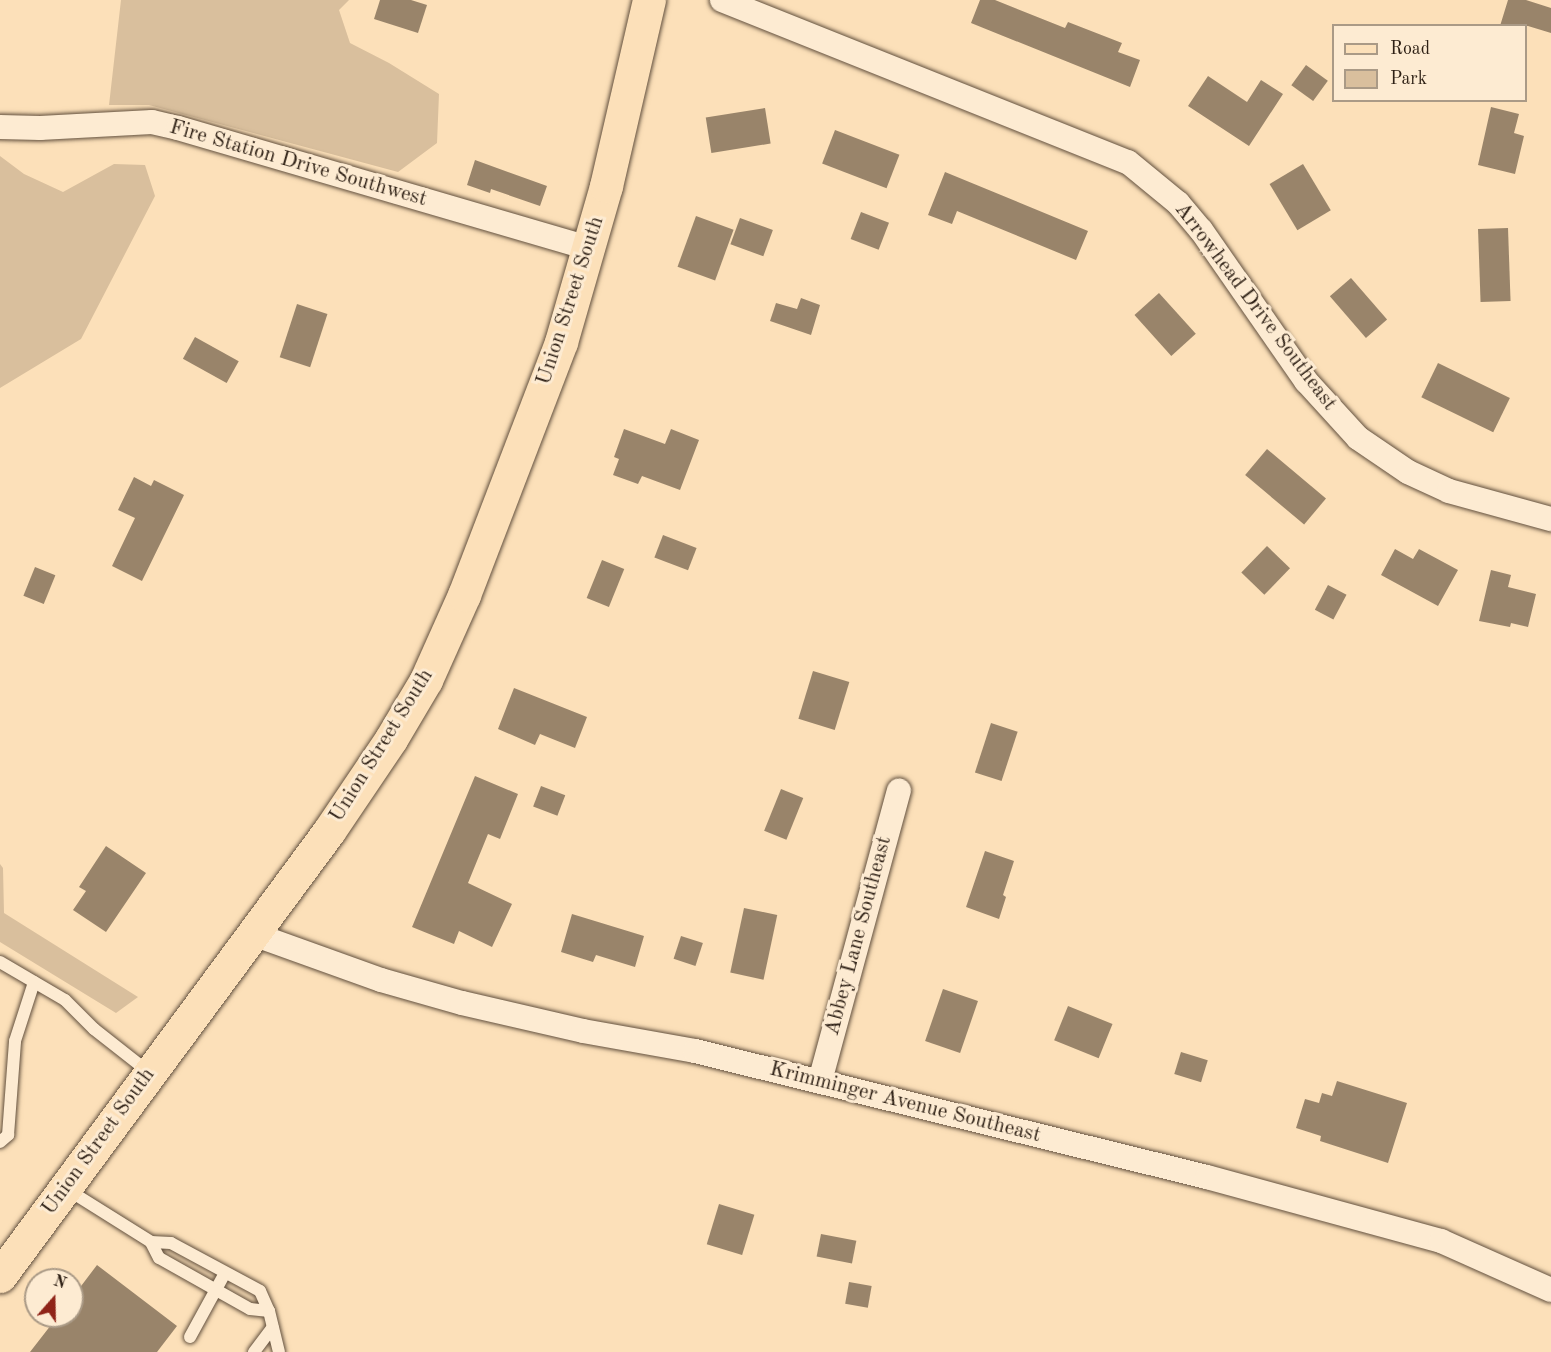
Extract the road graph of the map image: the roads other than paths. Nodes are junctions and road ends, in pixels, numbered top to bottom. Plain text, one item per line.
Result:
1 (649, 0) edge
2 (722, 0) edge
3 (0, 128) edge
4 (589, 248) junction
5 (1551, 519) edge
6 (899, 791) dead end
7 (253, 934) junction
8 (0, 962) edge
9 (34, 982) junction
10 (150, 1073) junction
11 (820, 1081) junction
12 (0, 1142) edge
13 (65, 1188) junction
14 (151, 1242) junction
15 (225, 1273) junction
16 (0, 1276) edge
17 (216, 1289) junction
18 (1551, 1290) edge
19 (269, 1311) junction
20 (273, 1327) junction
21 (190, 1337) dead end
22 (254, 1352) edge
23 (279, 1352) edge

1 - 4 main road, Union Street South
2 - 5 street, Arrowhead Drive Southeast
3 - 4 street, Fire Station Drive Southwest
4 - 7 main road, Union Street South
6 - 11 street, Abbey Lane Southeast
7 - 10 main road, Union Street South
7 - 11 street, Krimminger Avenue Southeast
8 - 9 lane
9 - 10 lane
9 - 12 lane
10 - 13 main road, Union Street South
11 - 18 street, Krimminger Avenue Southeast
13 - 14 lane
13 - 16 main road, Union Street South
14 - 15 lane
14 - 17 lane
15 - 17 lane
15 - 19 lane
17 - 19 lane
17 - 21 lane
19 - 20 lane
20 - 22 lane
20 - 23 lane

